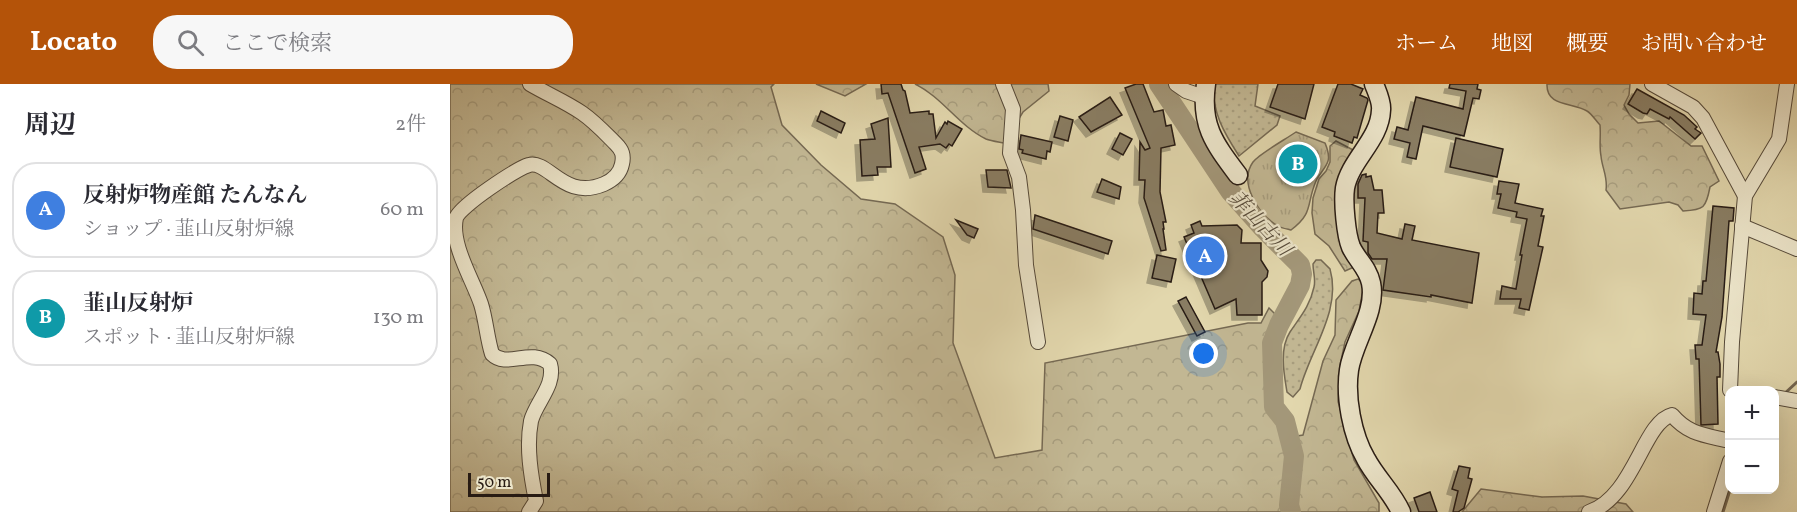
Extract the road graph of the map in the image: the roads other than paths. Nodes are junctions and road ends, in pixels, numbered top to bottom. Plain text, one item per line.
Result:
1 (530, 84) edge
2 (1003, 84) edge
3 (1176, 84) edge
4 (1374, 84) edge
5 (1652, 84) edge
6 (1786, 84) edge
7 (1205, 90) edge
8 (1238, 175) dead end
9 (1745, 196) junction
10 (1742, 226) junction
11 (1797, 249) edge
12 (1038, 342) dead end
13 (1730, 386) edge
14 (1779, 398) edge
15 (1797, 401) edge
16 (1726, 440) edge
17 (1725, 477) edge
18 (529, 512) edge
19 (1401, 512) edge
20 (1589, 512) edge
21 (1714, 512) edge

1 - 18 street
2 - 12 street
3 - 7 street
4 - 19 street
5 - 9 street
6 - 9 street
7 - 8 street
9 - 10 street
10 - 11 street
10 - 13 street
14 - 15 street
16 - 20 street
17 - 21 street

